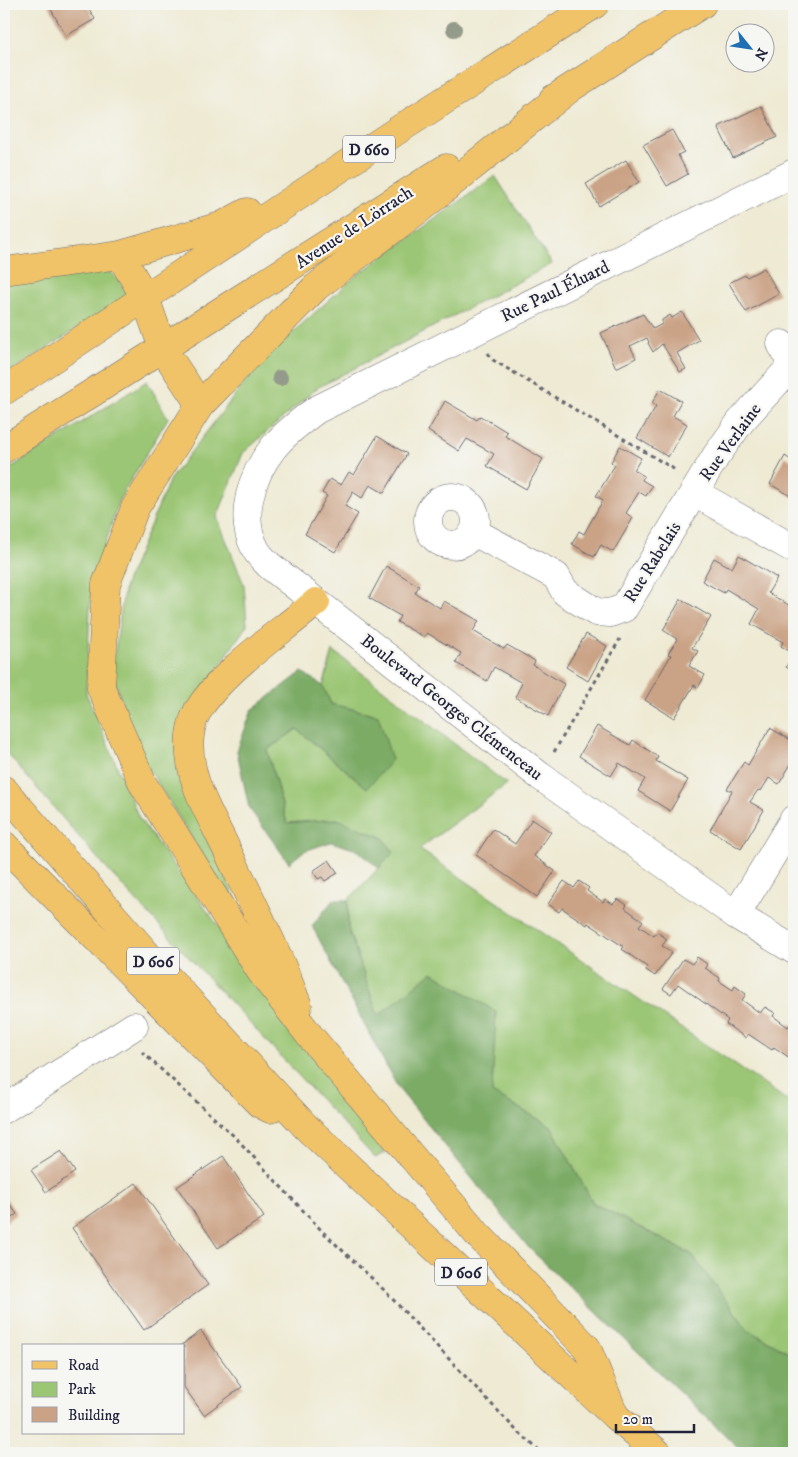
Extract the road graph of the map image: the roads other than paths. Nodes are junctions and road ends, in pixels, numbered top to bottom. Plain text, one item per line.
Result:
1 (595, 4) edge
2 (702, 4) edge
3 (568, 90) junction
4 (398, 130) junction
5 (794, 173) edge
6 (120, 256) junction
7 (4, 271) edge
8 (145, 297) junction
9 (781, 344) dead end
10 (163, 349) junction
11 (4, 390) edge
12 (200, 405) junction
13 (316, 410) joint
14 (4, 449) edge
15 (695, 493) junction
16 (474, 532) dead end
17 (794, 549) edge
18 (316, 602) junction
19 (4, 790) edge
20 (794, 819) edge
21 (4, 845) edge
22 (736, 915) junction
23 (794, 950) edge
24 (127, 1031) road end
25 (310, 1036) junction
26 (4, 1109) edge
27 (307, 1128) junction
28 (615, 1416) junction
29 (658, 1453) edge

1 - 4 main road, D 660
2 - 3 main road, Avenue de Lörrach
3 - 10 main road, Avenue de Lörrach
3 - 12 main road
4 - 6 main road
4 - 8 main road, D 660
5 - 13 street, Rue Paul Éluard
6 - 7 main road
6 - 8 main road
8 - 10 main road
8 - 11 main road, D 660
9 - 15 street, Rue Verlaine
10 - 12 main road
10 - 14 main road, Avenue de Lörrach
12 - 25 main road
13 - 18 street, Boulevard Georges Clémenceau
15 - 16 street, Rue Rabelais
15 - 17 street
18 - 22 street, Boulevard Georges Clémenceau
18 - 25 main road
19 - 27 main road, D 606
20 - 22 street
21 - 27 main road
22 - 23 street, Boulevard Georges Clémenceau
24 - 26 street
25 - 28 main road
27 - 28 main road, D 606
28 - 29 main road, D 606

